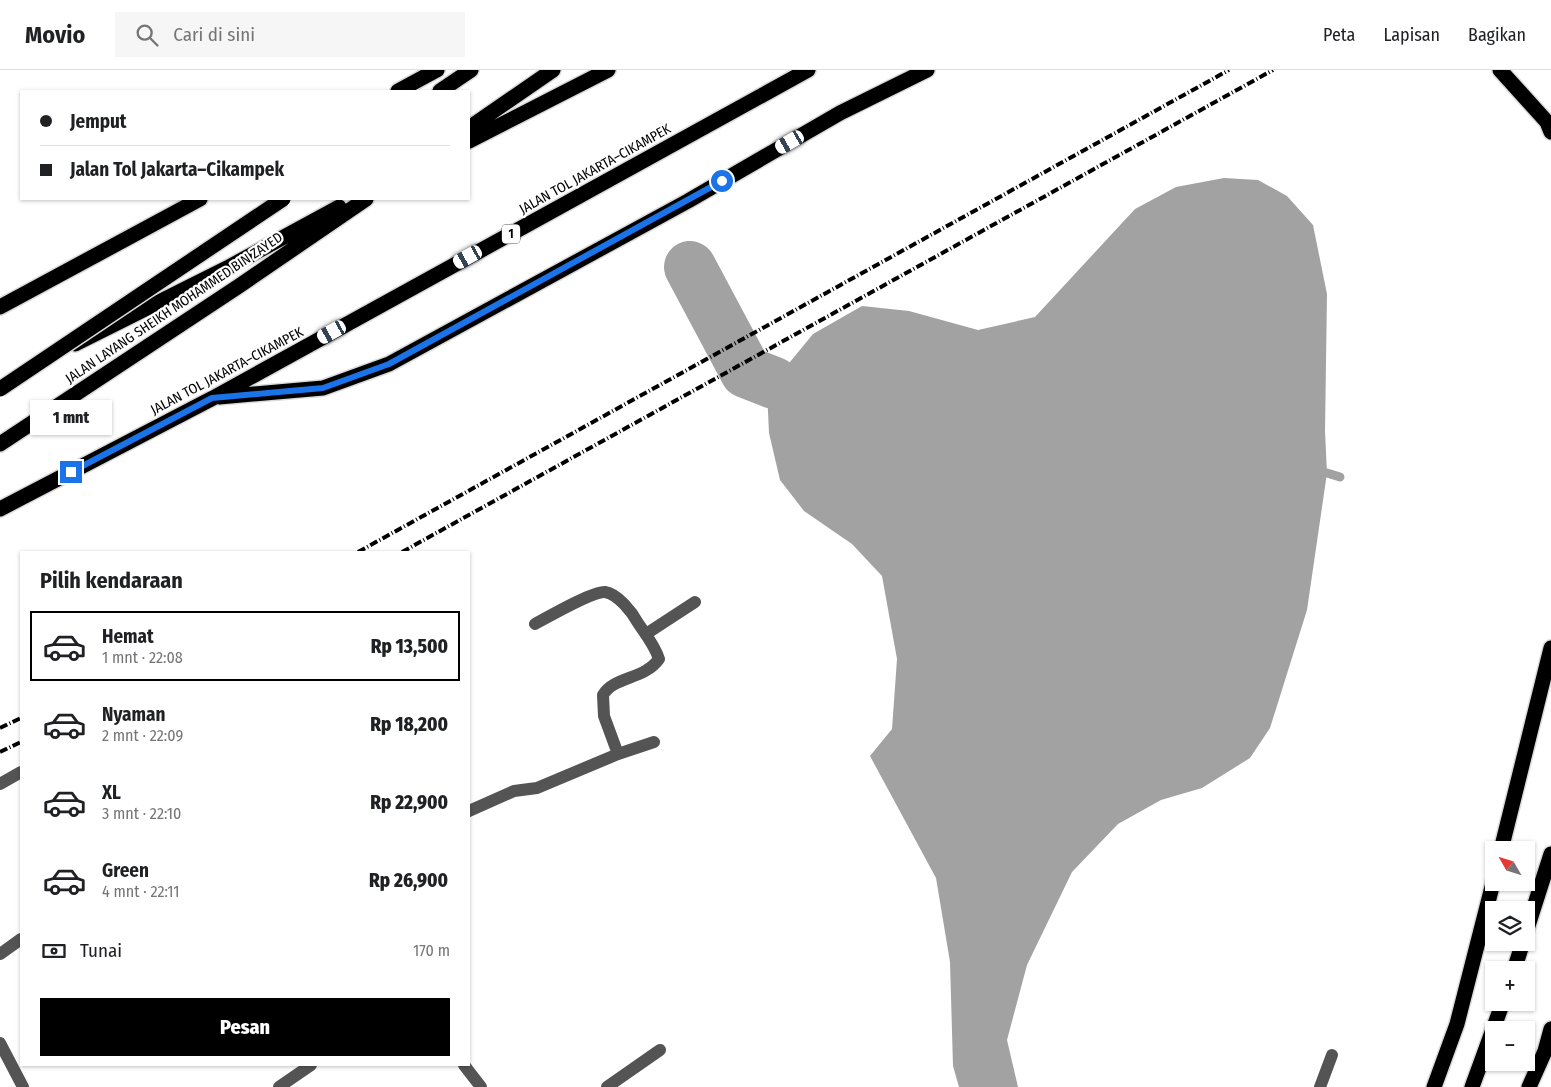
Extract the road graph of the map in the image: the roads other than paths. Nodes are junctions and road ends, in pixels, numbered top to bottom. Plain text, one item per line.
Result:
1 (437, 70) edge
2 (471, 70) edge
3 (553, 70) edge
4 (608, 70) edge
5 (808, 70) edge
6 (927, 70) edge
7 (1500, 70) edge
8 (400, 90) edge
9 (441, 90) edge
10 (470, 127) edge
11 (1551, 132) edge
12 (470, 140) edge
13 (198, 200) edge
14 (282, 200) edge
15 (352, 200) edge
16 (365, 200) edge
17 (0, 307) edge
18 (0, 382) edge
19 (0, 389) edge
20 (212, 398) junction
21 (0, 444) edge
22 (0, 509) edge
23 (695, 602) dead end
24 (535, 624) dead end
25 (646, 634) junction
26 (1551, 648) edge
27 (654, 742) dead end
28 (618, 754) junction
29 (20, 773) edge
30 (0, 784) edge
31 (470, 811) edge
32 (1503, 841) edge
33 (1551, 854) edge
34 (1491, 891) edge
35 (1535, 904) edge
36 (20, 940) edge
37 (0, 954) edge
38 (1500, 1011) edge
39 (1551, 1029) edge
40 (0, 1043) edge
41 (660, 1050) dead end
42 (1332, 1055) dead end
43 (310, 1066) edge
44 (465, 1066) edge
45 (22, 1087) edge
46 (279, 1087) edge
47 (481, 1087) edge
48 (607, 1087) edge
49 (1320, 1087) edge
50 (1434, 1087) edge
51 (1472, 1087) edge
52 (1529, 1087) edge

1 - 8 highway
2 - 9 highway
3 - 10 highway
4 - 12 highway
5 - 20 highway, JALAN TOL JAKARTA–CIKAMPEK / 1
6 - 20 highway
7 - 11 highway
13 - 17 highway
14 - 19 highway, bridge
15 - 18 highway
16 - 21 highway, JALAN LAYANG SHEIKH MOHAMMED BIN ZAYED
20 - 22 highway, JALAN TOL JAKARTA–CIKAMPEK / 1
23 - 25 street
24 - 25 street
25 - 28 street
26 - 32 highway
27 - 28 street
28 - 31 street
29 - 30 street
33 - 35 highway
34 - 50 highway
36 - 37 street
38 - 51 highway
39 - 52 highway
40 - 45 street
41 - 48 street
42 - 49 street
43 - 46 street
44 - 47 street

